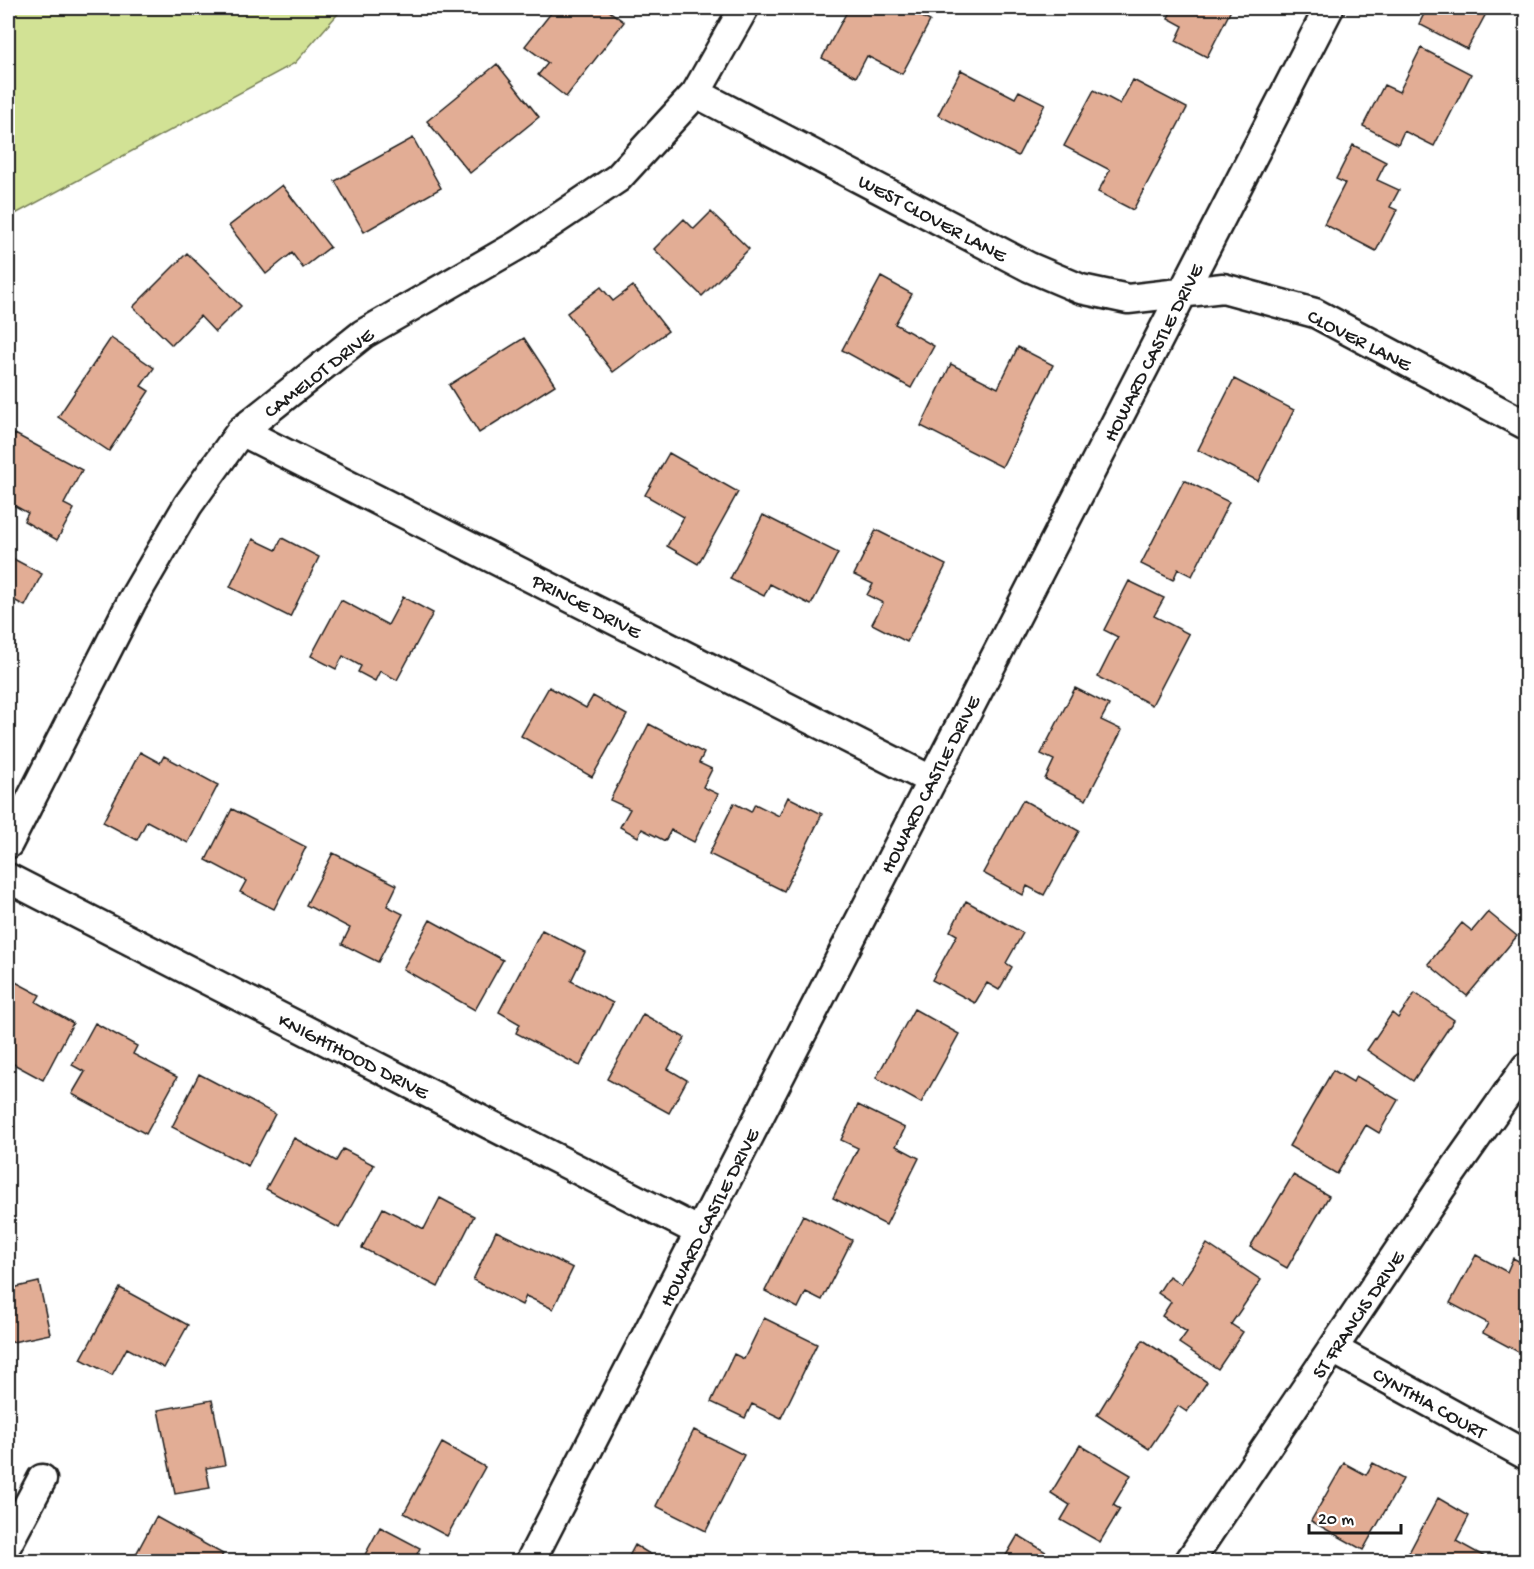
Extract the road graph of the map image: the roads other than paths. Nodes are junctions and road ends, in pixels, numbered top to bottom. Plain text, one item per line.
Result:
1 (744, 8) edge
2 (1329, 8) edge
3 (696, 93) junction
4 (1183, 292) junction
5 (1527, 425) edge
6 (241, 431) junction
7 (931, 780) junction
8 (8, 844) edge
9 (8, 878) edge
10 (1527, 1067) edge
11 (700, 1232) junction
12 (1332, 1349) junction
13 (1527, 1455) edge
14 (42, 1479) dead end
15 (8, 1543) edge
16 (531, 1562) edge
17 (1189, 1562) edge

1 - 3 street, CAMELOT DRIVE
2 - 4 street, HOWARD CASTLE DRIVE
3 - 4 street, WEST CLOVER LANE
3 - 6 street, CAMELOT DRIVE
4 - 5 street, CLOVER LANE
4 - 7 street, HOWARD CASTLE DRIVE
6 - 7 street, PRINCE DRIVE
6 - 8 street, CAMELOT DRIVE
7 - 11 street, HOWARD CASTLE DRIVE
9 - 11 street, KNIGHTHOOD DRIVE
10 - 12 street, ST FRANCIS DRIVE
11 - 16 street, HOWARD CASTLE DRIVE
12 - 13 street, CYNTHIA COURT
12 - 17 street, ST FRANCIS DRIVE
14 - 15 street

